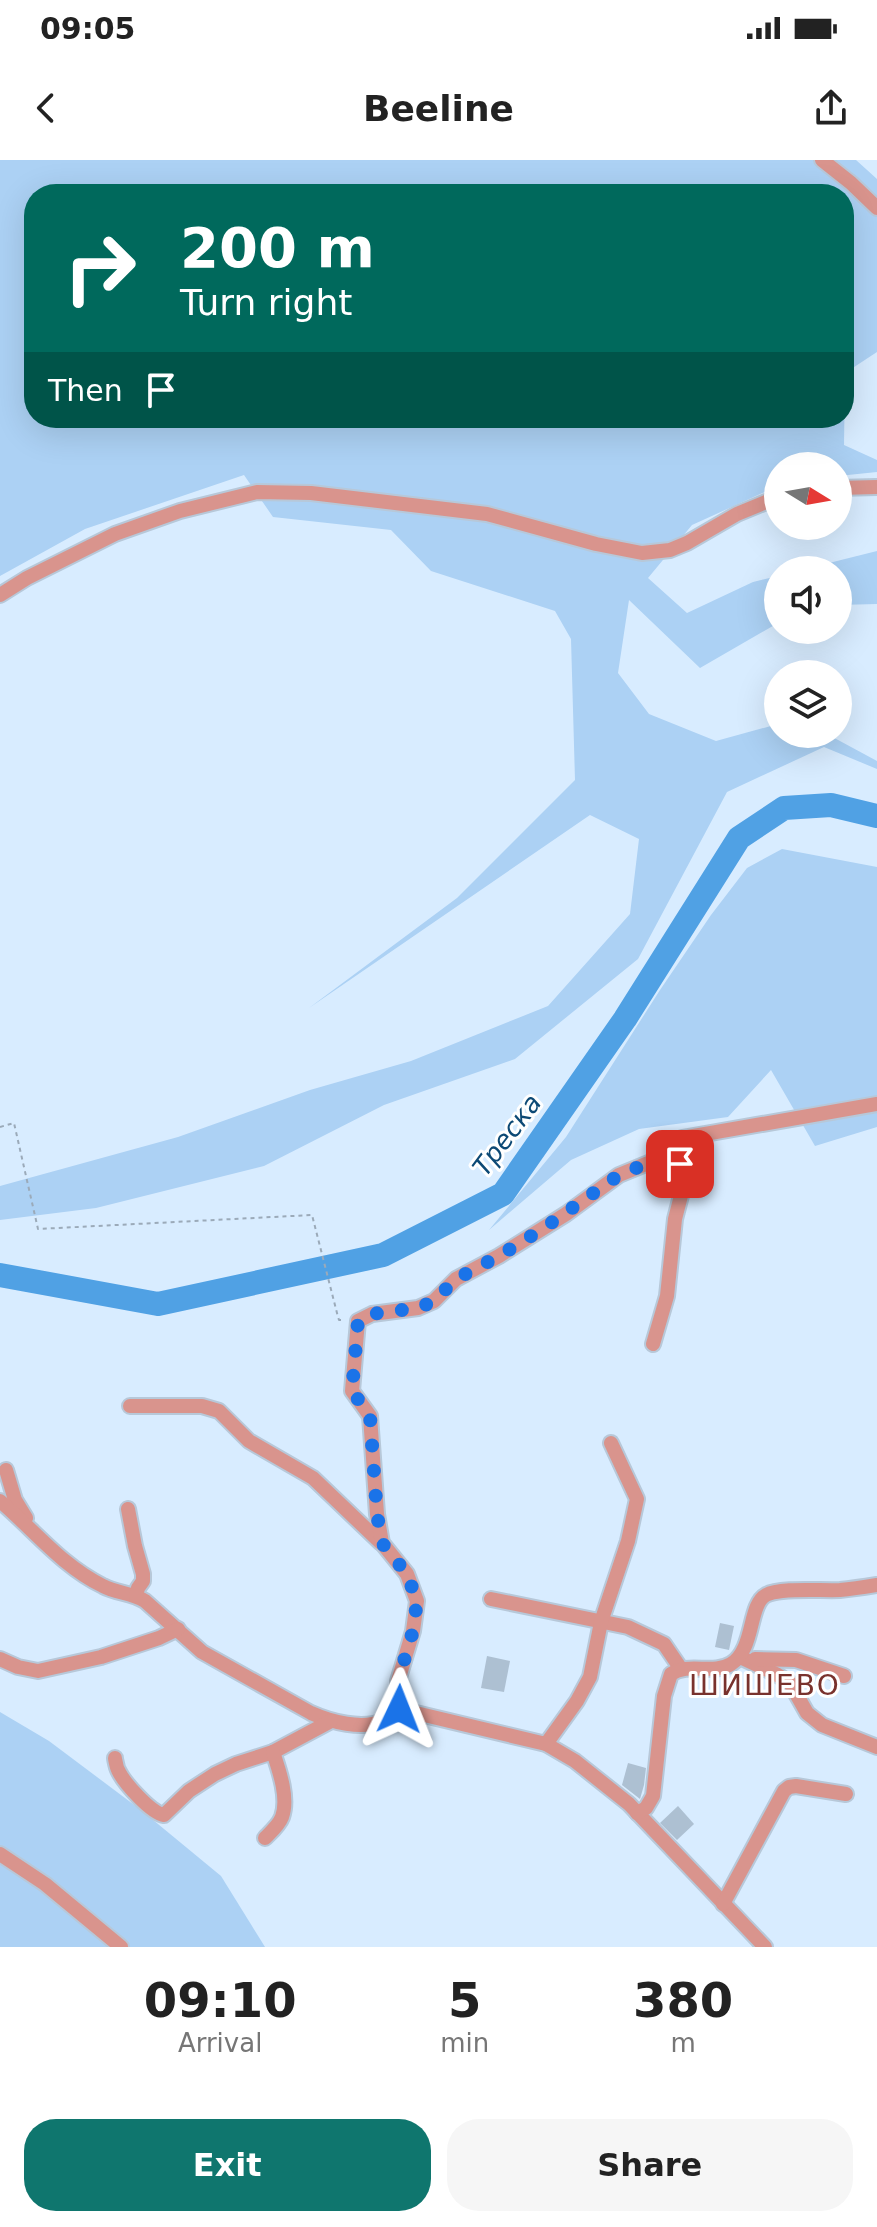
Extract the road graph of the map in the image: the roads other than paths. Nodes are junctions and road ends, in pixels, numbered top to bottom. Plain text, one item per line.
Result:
1 (822, 160) edge
2 (852, 184) edge
3 (854, 186) edge
4 (877, 207) edge
5 (877, 487) edge
6 (852, 488) edge
7 (764, 503) edge
8 (0, 595) edge
9 (877, 1104) edge
10 (663, 1157) junction
11 (653, 1344) dead end
12 (130, 1406) dead end
13 (611, 1443) dead end
14 (6, 1470) dead end
15 (0, 1501) edge
16 (128, 1509) dead end
17 (31, 1528) junction
18 (382, 1543) junction
19 (877, 1585) edge
20 (136, 1596) junction
21 (491, 1599) dead end
22 (601, 1622) junction
23 (178, 1629) junction
24 (740, 1657) junction
25 (0, 1659) edge
26 (681, 1669) junction
27 (844, 1676) dead end
28 (399, 1709) junction
29 (331, 1721) junction
30 (546, 1744) junction
31 (877, 1747) edge
32 (273, 1752) junction
33 (115, 1758) dead end
34 (846, 1794) dead end
35 (637, 1813) junction
36 (265, 1838) dead end
37 (0, 1854) edge
38 (723, 1904) junction
39 (121, 1947) edge
40 (765, 1947) edge

1 - 2 street
3 - 4 street
5 - 6 street
7 - 8 street
9 - 10 street
10 - 11 street
10 - 18 street
12 - 18 street
13 - 22 street
14 - 17 street
15 - 17 street
16 - 20 street
17 - 20 street
18 - 28 street
19 - 24 street
20 - 23 street
21 - 22 street
22 - 26 street
22 - 30 street
23 - 25 street
23 - 29 street
24 - 26 street
24 - 27 street
24 - 31 street
26 - 35 street
28 - 29 street
28 - 30 street
29 - 32 street
30 - 35 street
32 - 33 street
32 - 36 street
34 - 38 street
35 - 38 street
37 - 39 street
38 - 40 street

